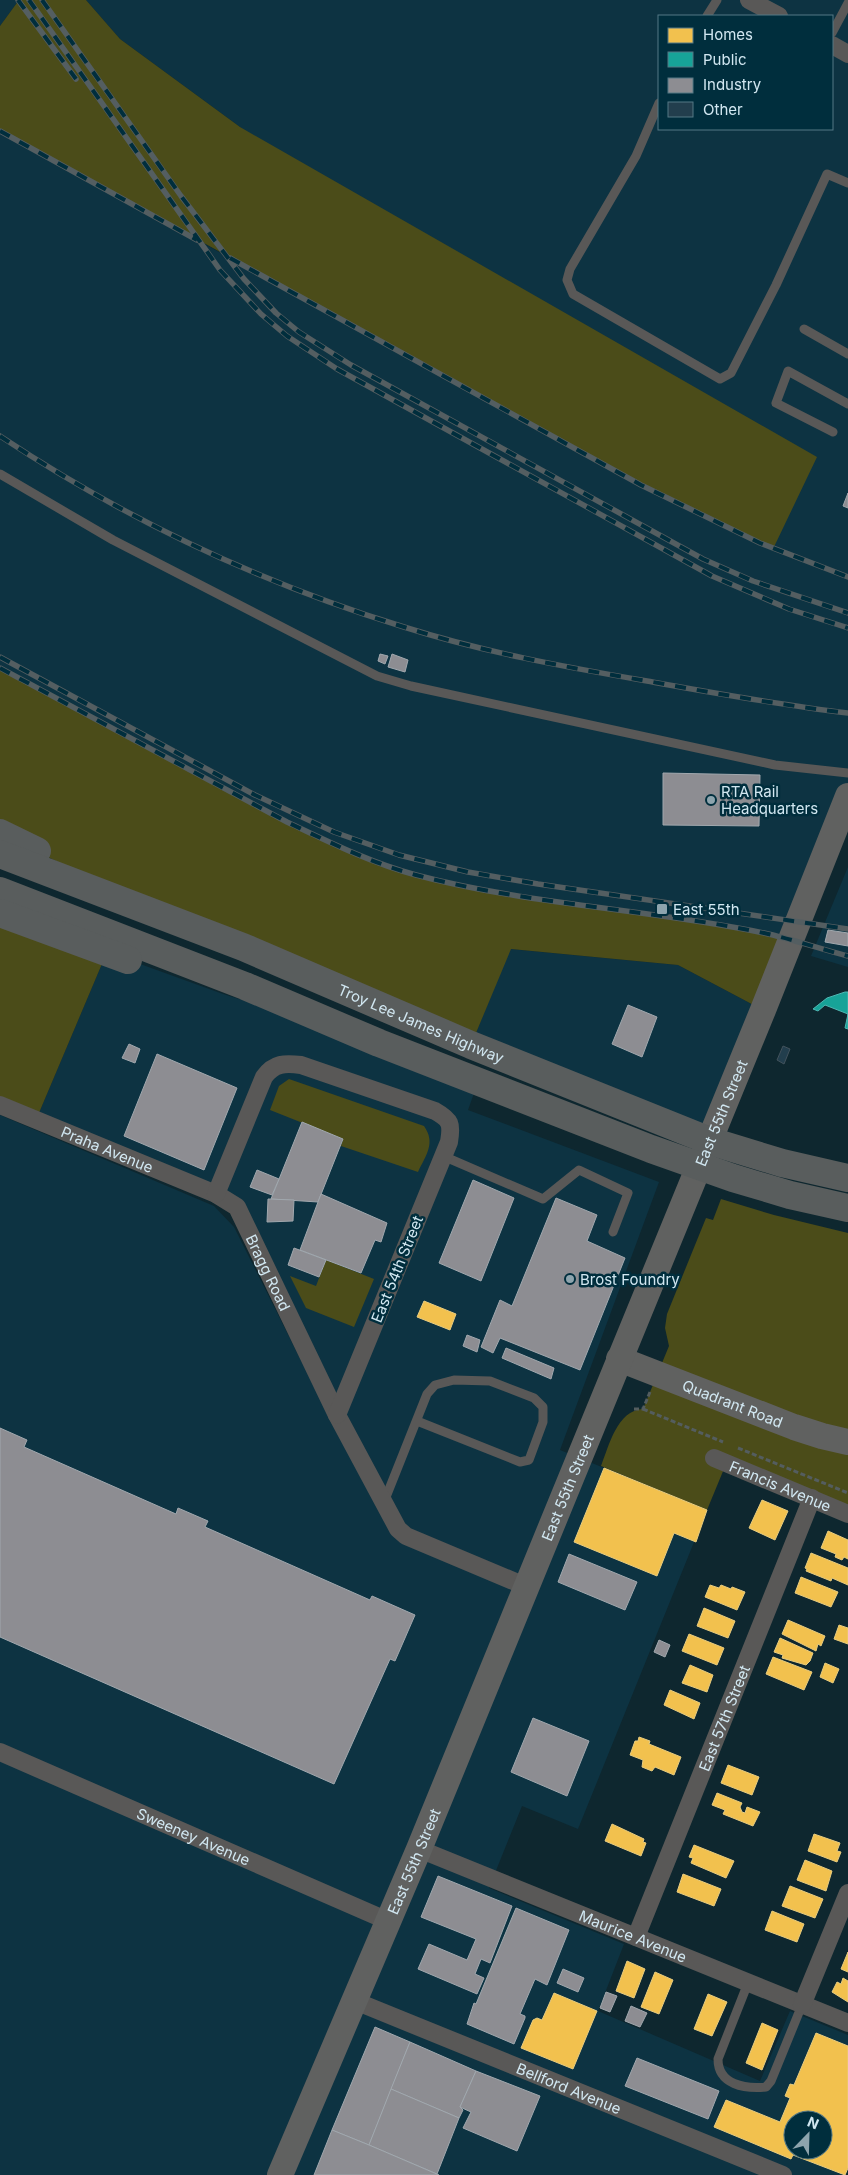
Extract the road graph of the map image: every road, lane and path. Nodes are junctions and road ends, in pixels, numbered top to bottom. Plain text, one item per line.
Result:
1 (717, 0) edge
2 (749, 0) edge
3 (848, 3) edge
4 (708, 15) edge
5 (777, 15) edge
6 (833, 31) edge
7 (833, 46) edge
8 (848, 54) edge
9 (658, 105) edge
10 (848, 183) edge
11 (804, 329) dead end
12 (848, 354) edge
13 (848, 404) edge
14 (833, 432) dead end
15 (0, 474) edge
16 (848, 773) edge
17 (848, 796) edge
18 (0, 833) edge
19 (0, 854) edge
20 (0, 891) edge
21 (0, 913) edge
22 (242, 947) junction
23 (379, 1043) junction
24 (0, 1105) edge
25 (443, 1156) junction
26 (848, 1178) edge
27 (216, 1194) junction
28 (848, 1208) edge
29 (613, 1232) dead end
30 (619, 1359) junction
31 (648, 1396) dead end
32 (634, 1409) dead end
33 (643, 1409) junction
34 (337, 1415) junction
35 (417, 1421) junction
36 (724, 1442) dead end
37 (848, 1442) edge
38 (733, 1446) dead end
39 (714, 1458) dead end
40 (848, 1493) edge
41 (812, 1498) junction
42 (384, 1502) junction
43 (848, 1514) edge
44 (525, 1586) junction
45 (0, 1752) edge
46 (419, 1849) junction
47 (848, 1893) edge
48 (388, 1921) junction
49 (636, 1937) junction
50 (748, 1983) junction
51 (355, 2001) junction
52 (802, 2005) junction
53 (848, 2023) edge
54 (280, 2175) edge
55 (782, 2175) edge

1 - 4 lane
2 - 5 street
3 - 6 lane
7 - 8 street
9 - 10 lane
11 - 12 lane
13 - 14 lane
15 - 16 lane
17 - 30 main road, East 55th Street
18 - 22 highway
19 - 22 highway, Troy Lee James Highway
20 - 23 highway
21 - 23 highway
22 - 26 highway, Troy Lee James Highway
23 - 28 highway
24 - 27 street, Praha Avenue
25 - 27 street, East 54th Street
25 - 29 lane
25 - 34 street, East 54th Street
27 - 34 street, Bragg Road
30 - 37 main road, Quadrant Road
30 - 44 main road, East 55th Street
31 - 33 path
32 - 33 path
33 - 36 path
34 - 42 street, Bragg Road
35 - 35 lane
35 - 42 lane
38 - 40 path
39 - 41 street, Francis Avenue
41 - 43 street, Francis Avenue
41 - 49 street, East 57th Street
42 - 44 street, Bragg Road
44 - 46 main road, East 55th Street
45 - 48 street, Sweeney Avenue
46 - 48 main road, East 55th Street
46 - 49 street, Maurice Avenue
47 - 52 street
48 - 51 main road, East 55th Street
49 - 50 street, Maurice Avenue
50 - 52 street, Maurice Avenue
50 - 52 lane
51 - 54 main road, East 55th Street
51 - 55 street, Bellford Avenue
52 - 53 street, Maurice Avenue

